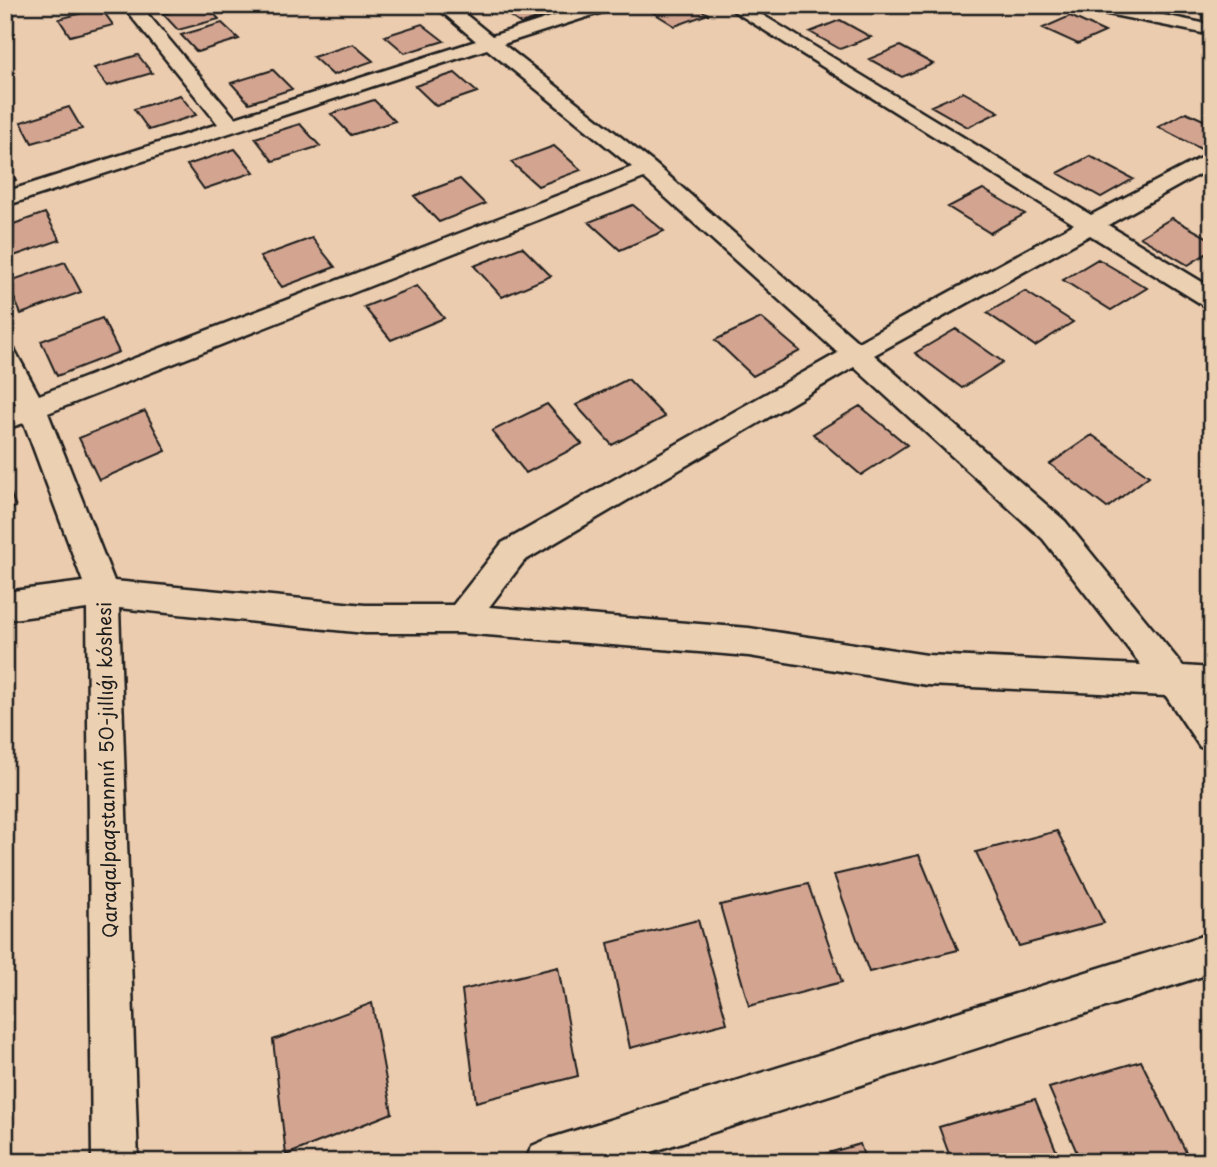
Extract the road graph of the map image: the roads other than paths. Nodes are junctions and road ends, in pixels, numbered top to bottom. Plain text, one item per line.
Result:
1 (131, 5) edge
2 (443, 5) edge
3 (606, 5) edge
4 (733, 5) edge
5 (1088, 5) edge
6 (1212, 30) edge
7 (487, 43) junction
8 (230, 125) junction
9 (1212, 158) edge
10 (647, 169) junction
11 (5, 200) edge
12 (1093, 225) junction
13 (1212, 299) edge
14 (856, 354) junction
15 (5, 355) edge
16 (19, 413) edge
17 (103, 593) junction
18 (5, 607) edge
19 (461, 620) junction
20 (1176, 683) junction
21 (1212, 683) edge
22 (1212, 735) edge
23 (1212, 953) edge
24 (115, 1162) edge
25 (548, 1162) edge

1 - 8 street
2 - 7 street
3 - 7 street
4 - 12 street
5 - 6 street
7 - 8 street
7 - 10 street
8 - 11 street
9 - 12 street
10 - 14 street
10 - 16 street
12 - 13 street
12 - 14 street
14 - 19 street
14 - 20 street
15 - 16 street, Qaraqalpaqstannıń 50-jıllıǵı kóshesi
16 - 17 street, Qaraqalpaqstannıń 50-jıllıǵı kóshesi
17 - 18 street
17 - 19 street
17 - 24 street, Qaraqalpaqstannıń 50-jıllıǵı kóshesi
19 - 20 street
20 - 21 street
20 - 22 street
23 - 25 street

